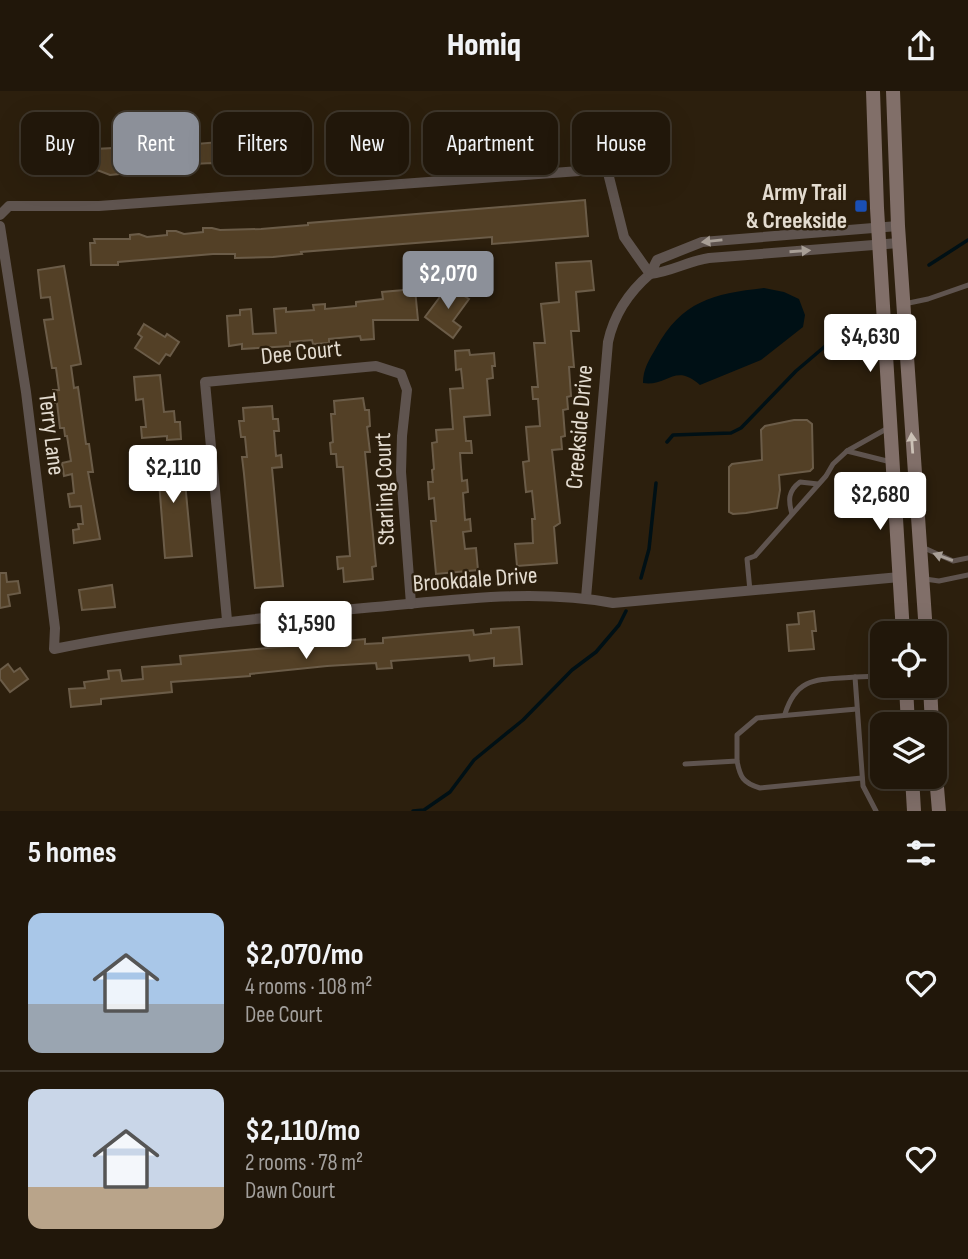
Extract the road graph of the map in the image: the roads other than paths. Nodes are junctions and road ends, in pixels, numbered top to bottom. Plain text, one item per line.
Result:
1 (873, 91) edge
2 (893, 91) edge
3 (1, 213) edge
4 (0, 226) edge
5 (898, 226) junction
6 (878, 227) junction
7 (757, 237) junction
8 (900, 243) junction
9 (879, 245) junction
10 (759, 254) junction
11 (650, 274) junction
12 (968, 285) edge
13 (903, 305) junction
14 (401, 375) joint
15 (891, 426) junction
16 (847, 451) junction
17 (893, 463) junction
18 (818, 484) junction
19 (792, 514) junction
20 (920, 546) junction
21 (968, 558) edge
22 (899, 561) junction
23 (968, 575) edge
24 (900, 577) junction
25 (922, 579) junction
26 (750, 591) junction
27 (586, 598) junction
28 (411, 604) junction
29 (227, 621) junction
30 (902, 621) edge
31 (925, 621) edge
32 (54, 649) joint
33 (870, 676) edge
34 (855, 677) junction
35 (857, 709) junction
36 (785, 714) junction
37 (737, 761) junction
38 (685, 764) dead end
39 (862, 778) junction
40 (913, 789) edge
41 (937, 789) edge
42 (876, 811) edge
43 (914, 811) edge
44 (939, 811) edge

1 - 6 main road
2 - 5 main road
3 - 11 street
4 - 32 street, Terry Lane
5 - 6 street, Creekside Drive
5 - 8 main road
6 - 7 street, Creekside Drive
6 - 9 main road
7 - 10 street
7 -> 11 street, Creekside Drive
8 - 9 street
8 - 13 main road
10 -> 9 street
9 - 15 main road
10 - 11 street
11 - 27 street, Creekside Drive
12 - 13 lane
20 -> 13 main road
14 - 28 street, Starling Court
14 - 29 street, Dee Court
15 - 16 lane
15 - 17 main road
16 - 17 lane
16 - 18 lane
17 - 22 main road
18 - 19 lane
18 - 19 lane
19 - 26 lane
21 -> 20 lane
20 - 25 main road
22 - 24 main road
22 - 25 main road
23 - 25 lane
24 - 26 street, Brookdale Drive
24 - 30 main road
25 - 31 main road
26 - 27 street, Brookdale Drive
27 - 28 street, Brookdale Drive
28 - 29 street, Brookdale Drive
29 - 32 street, Brookdale Drive
33 - 34 lane
34 - 35 lane
34 - 36 lane
35 - 36 lane
35 - 39 lane
36 - 37 lane
37 - 38 lane
37 - 39 lane
39 - 42 lane
40 - 43 main road
41 - 44 main road

